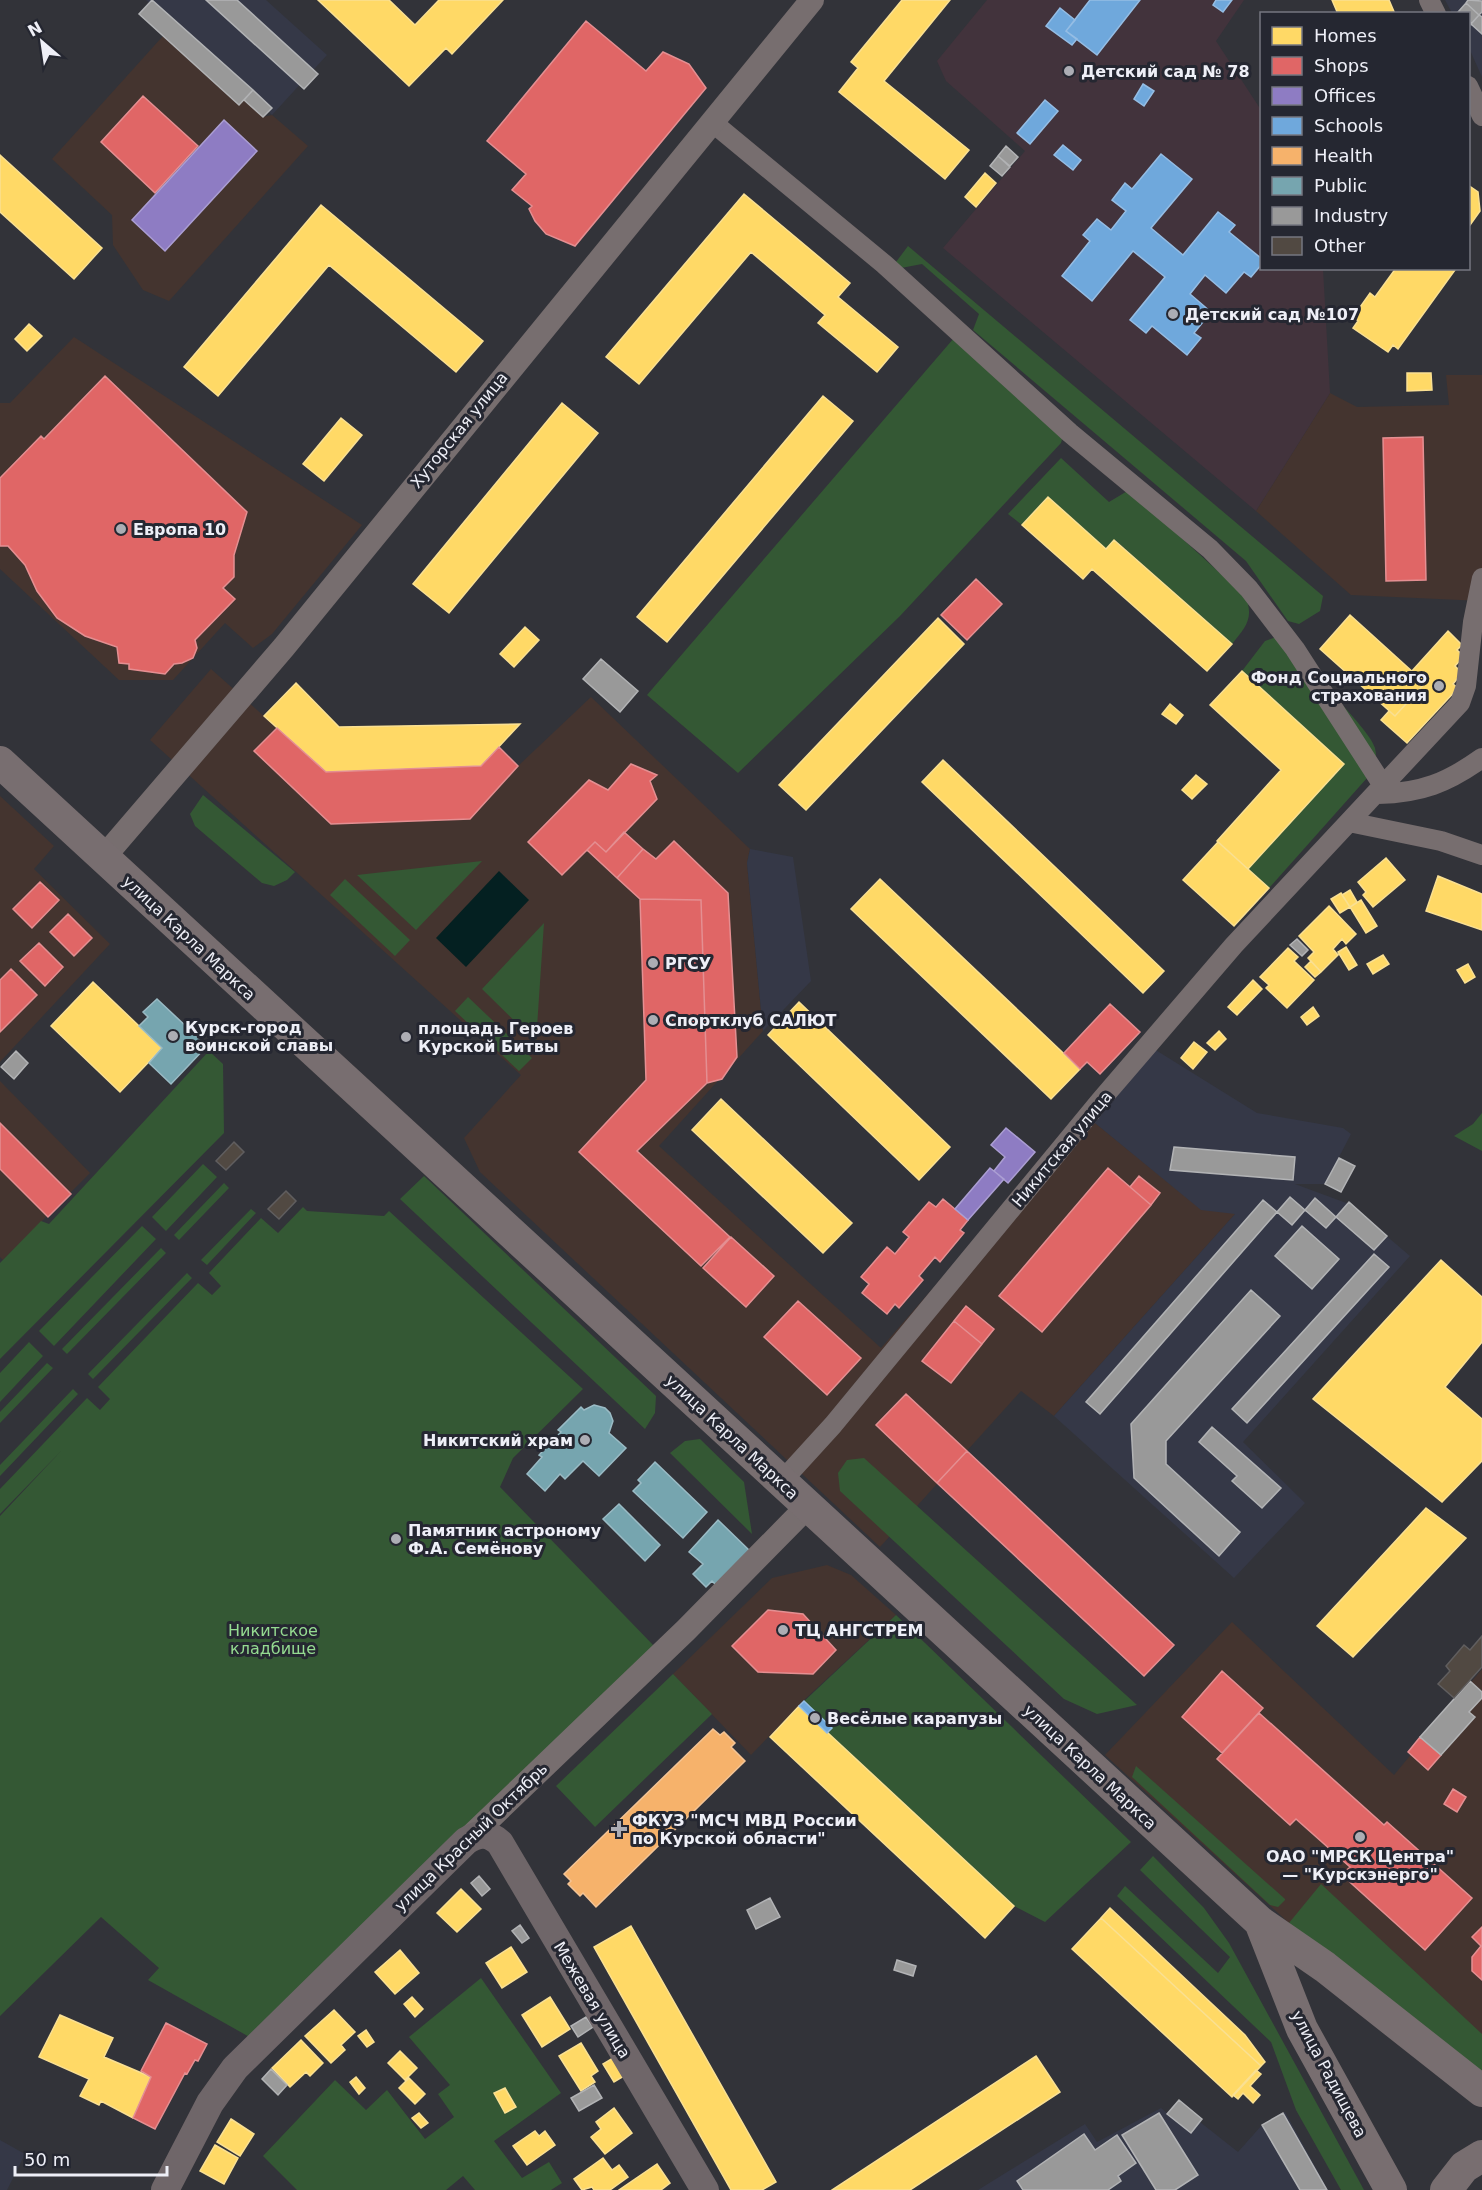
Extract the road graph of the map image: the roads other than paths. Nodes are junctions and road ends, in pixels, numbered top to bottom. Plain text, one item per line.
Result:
1 (813, 0) edge
2 (1470, 90) edge
3 (1482, 116) edge
4 (712, 122) junction
5 (1482, 578) edge
6 (1482, 758) edge
7 (0, 762) edge
8 (1381, 791) junction
9 (1350, 822) junction
10 (1482, 855) edge
11 (103, 858) junction
12 (781, 1482) junction
13 (807, 1507) junction
14 (466, 1841) junction
15 (1260, 1922) junction
16 (1482, 2091) edge
17 (1482, 2156) edge
18 (165, 2190) edge
19 (705, 2190) edge
20 (1391, 2190) edge
21 (1446, 2190) edge

1 - 4 street, Хуторская улица
2 - 3 street
4 - 8 street
4 - 11 street, Хуторская улица
5 - 8 street, Никитская улица
6 - 8 street
7 - 11 main road, улица Карла Маркса
8 - 9 street, Никитская улица
9 - 10 street
9 - 12 street, Никитская улица
11 - 12 main road, улица Карла Маркса
12 - 13 main road, улица Карла Маркса
13 - 14 street, улица Красный Октябрь
13 - 15 main road, улица Карла Маркса
14 - 18 main road, улица Красный Октябрь
14 - 19 main road, Межевая улица
15 - 16 main road, улица Карла Маркса
15 - 20 main road, улица Радищева
17 - 21 main road

